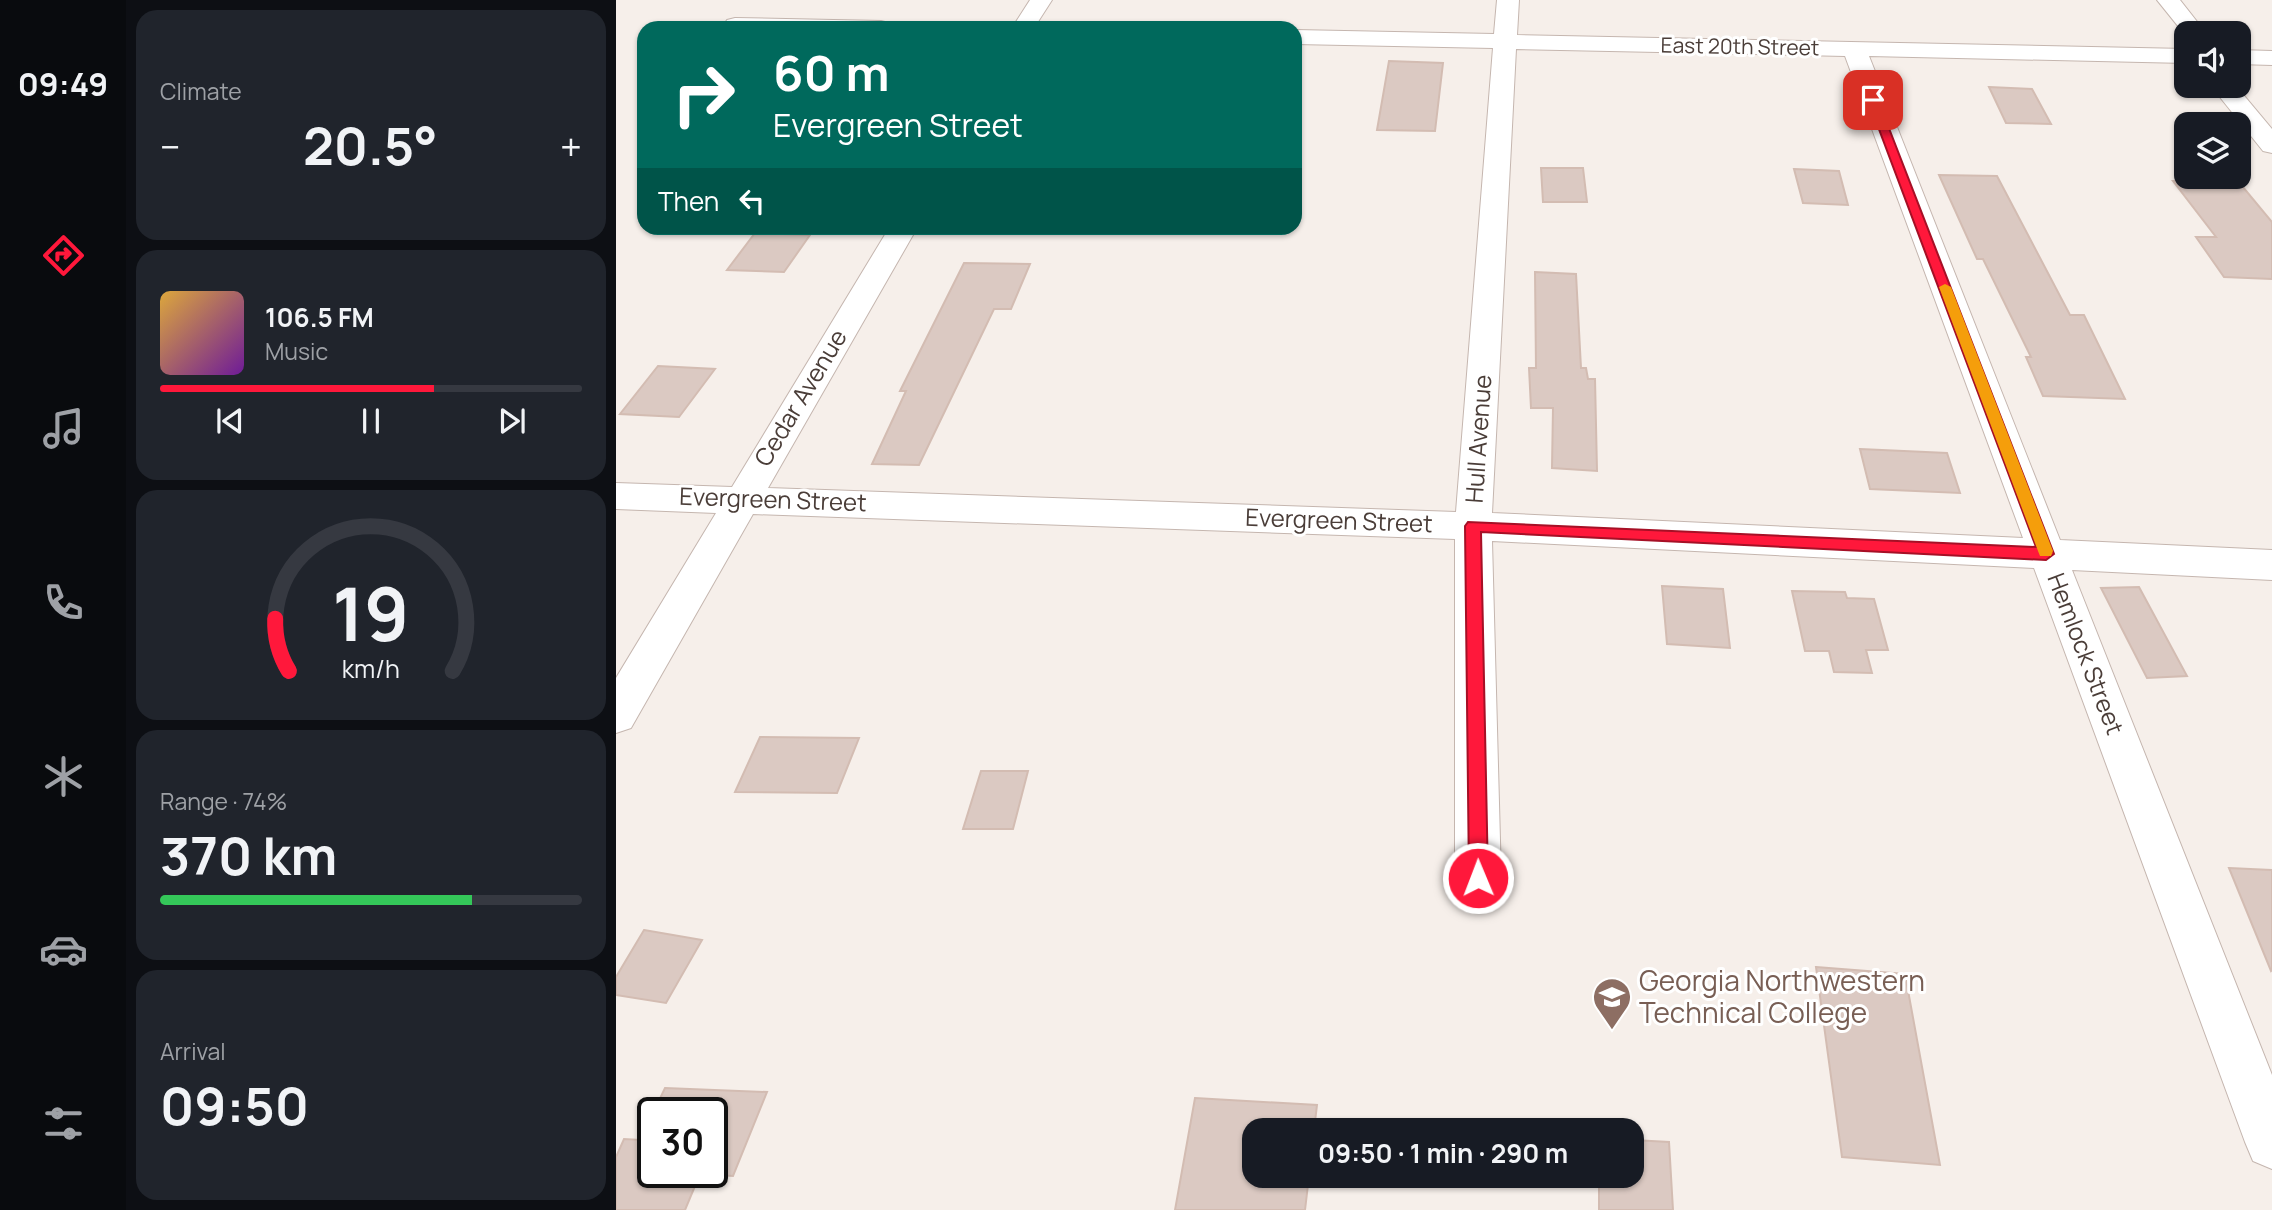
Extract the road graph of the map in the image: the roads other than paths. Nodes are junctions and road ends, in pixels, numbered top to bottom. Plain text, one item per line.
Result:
1 (1041, 0) edge
2 (1508, 0) edge
3 (2168, 0) edge
4 (1028, 21) edge
5 (2185, 21) edge
6 (1302, 37) edge
7 (1505, 42) junction
8 (1854, 49) junction
9 (2174, 56) edge
10 (2251, 57) edge
11 (2272, 58) edge
12 (2233, 98) edge
13 (2272, 145) edge
14 (899, 235) edge
15 (616, 496) edge
16 (741, 499) junction
17 (1473, 526) junction
18 (2046, 554) junction
19 (2272, 565) edge
20 (616, 715) edge
21 (1478, 878) dead end
22 (2272, 1142) edge

1 - 4 street
2 - 7 street, Hull Avenue
3 - 5 street
6 - 7 street, East 20th Street
7 - 8 street, East 20th Street
7 - 17 street, Hull Avenue
8 - 9 street, East 20th Street
8 - 18 street, Hemlock Street
10 - 11 street
12 - 13 street
14 - 16 street, Cedar Avenue
15 - 16 street, Evergreen Street
16 - 17 street, Evergreen Street
16 - 20 street, Cedar Avenue
17 - 18 street, Evergreen Street
17 - 21 street, Hull Avenue
18 - 19 street, Evergreen Street
18 - 22 street, Hemlock Street

